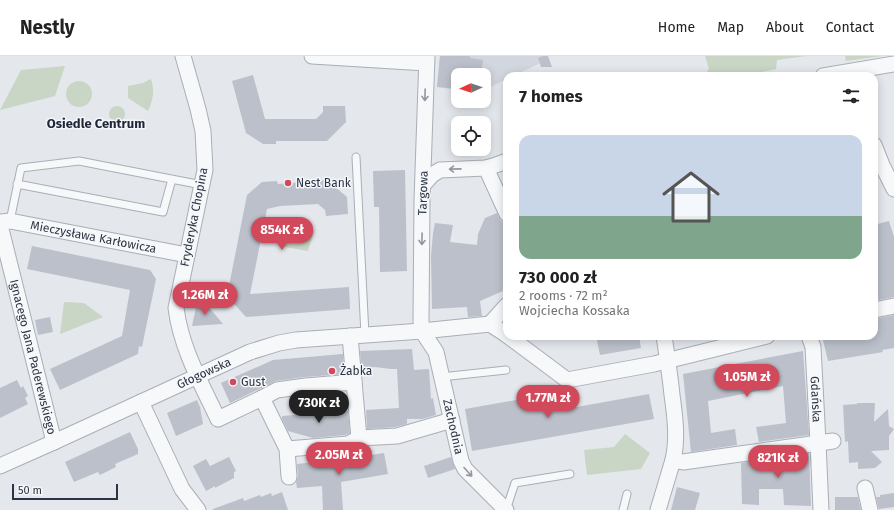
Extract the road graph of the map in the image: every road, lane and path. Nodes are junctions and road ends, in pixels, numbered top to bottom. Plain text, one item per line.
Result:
1 (183, 56) edge
2 (312, 56) edge
3 (427, 60) edge
4 (894, 64) edge
5 (867, 72) edge
6 (356, 157) dead end
7 (503, 162) edge
8 (878, 167) edge
9 (486, 168) junction
10 (172, 179) junction
11 (17, 184) junction
12 (202, 185) junction
13 (423, 185) junction
14 (894, 189) edge
15 (503, 205) edge
16 (3, 223) edge
17 (187, 256) junction
18 (894, 306) edge
19 (503, 309) edge
20 (878, 309) edge
21 (490, 324) junction
22 (422, 331) junction
23 (503, 333) edge
24 (365, 335) junction
25 (350, 336) junction
26 (512, 340) edge
27 (665, 340) edge
28 (750, 340) edge
29 (810, 340) edge
30 (668, 360) junction
31 (506, 370) dead end
32 (198, 376) junction
33 (441, 377) junction
34 (354, 382) junction
35 (262, 398) junction
36 (141, 402) junction
37 (452, 420) junction
38 (359, 438) junction
39 (54, 442) junction
40 (826, 442) junction
41 (287, 449) junction
42 (673, 460) junction
43 (0, 466) edge
44 (570, 474) dead end
45 (289, 477) dead end
46 (865, 488) dead end
47 (627, 494) dead end
48 (198, 510) edge
49 (506, 510) edge
50 (623, 510) edge
51 (658, 510) edge
52 (821, 510) edge
53 (870, 510) edge

1 - 12 street, Fryderyka Chopina
2 - 3 street
3 -> 13 street, Targowa
4 - 5 street
6 - 24 lane
7 - 9 street
8 - 14 street
9 -> 13 street
9 - 15 street
10 - 11 lane
10 - 11 lane
10 - 12 lane
11 - 16 lane
12 - 17 street, Fryderyka Chopina
13 -> 22 street, Targowa
16 - 17 street, Mieczysława Karłowicza
16 - 39 street, Ignacego Jana Paderewskiego
17 - 32 street, Fryderyka Chopina
18 - 20 street
19 - 21 street
21 - 22 street, Głogowska
21 - 23 street
22 - 24 street, Głogowska
22 - 33 street, Zachodnia
24 - 25 street, Głogowska
25 - 32 street, Głogowska
25 - 34 street
26 - 30 street
27 - 30 street
28 - 30 street
29 - 40 street, Gdańska
30 - 42 street
31 - 33 lane
32 - 35 street, Fryderyka Chopina
32 - 36 street, Głogowska
33 - 37 street, Zachodnia
34 - 35 street
34 - 38 street
35 - 41 street
36 - 39 street, Głogowska
36 - 48 street
37 - 38 street
37 -> 49 street, Zachodnia
38 - 41 street
39 - 43 street, Głogowska
40 - 42 street
40 - 52 street, Gdańska
41 - 45 street
42 - 51 street
44 - 49 lane
46 - 53 street
47 - 50 lane

